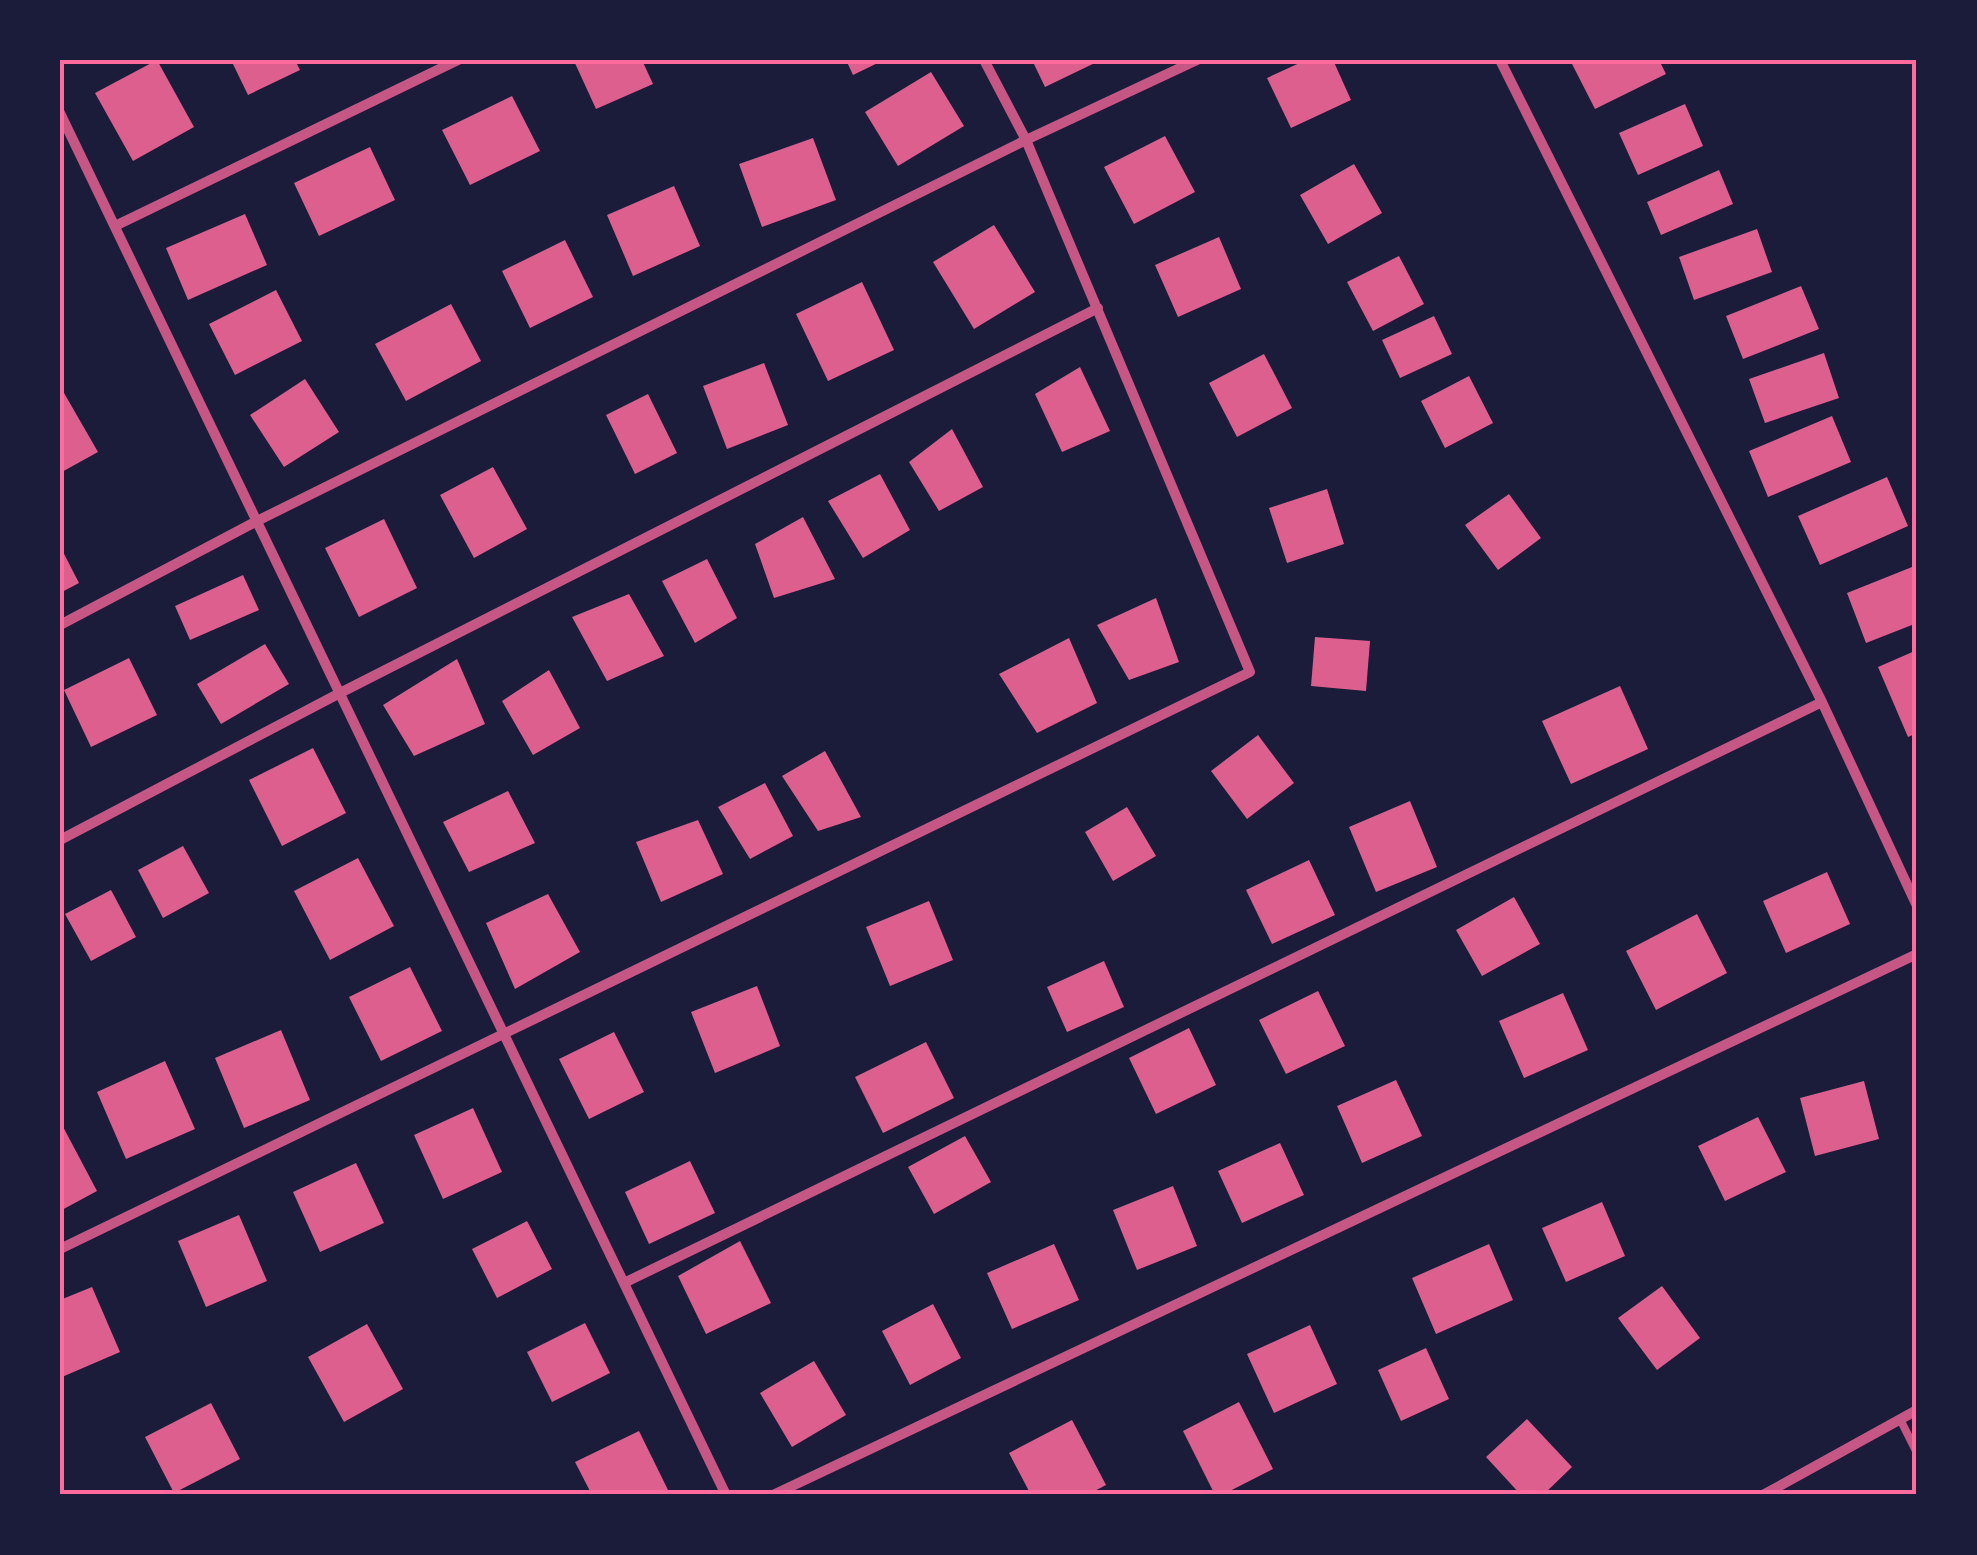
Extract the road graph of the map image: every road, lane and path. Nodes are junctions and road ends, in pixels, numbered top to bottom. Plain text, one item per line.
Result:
1 (458, 60) edge
2 (984, 60) edge
3 (1197, 60) edge
4 (1500, 60) edge
5 (60, 113) edge
6 (1026, 140) junction
7 (115, 226) junction
8 (1098, 308) junction
9 (257, 521) junction
10 (60, 624) edge
11 (340, 694) junction
12 (1822, 702) junction
13 (60, 840) edge
14 (1917, 906) edge
15 (1917, 954) edge
16 (504, 1034) junction
17 (60, 1250) edge
18 (626, 1282) junction
19 (1917, 1410) edge
20 (1900, 1419) junction
21 (1917, 1453) edge
22 (726, 1495) edge
23 (773, 1495) edge
24 (1763, 1495) edge

1 - 7 street
2 - 6 street
3 - 6 street
4 - 12 street
5 - 7 street
6 - 8 street
6 - 9 street
7 - 9 street
8 - 11 street
8 - 16 street
9 - 10 street
9 - 11 street
11 - 13 street
11 - 16 street
12 - 14 street
12 - 18 street
15 - 23 street
16 - 17 street
16 - 18 street
18 - 22 street
19 - 20 street
20 - 21 lane
20 - 24 street

